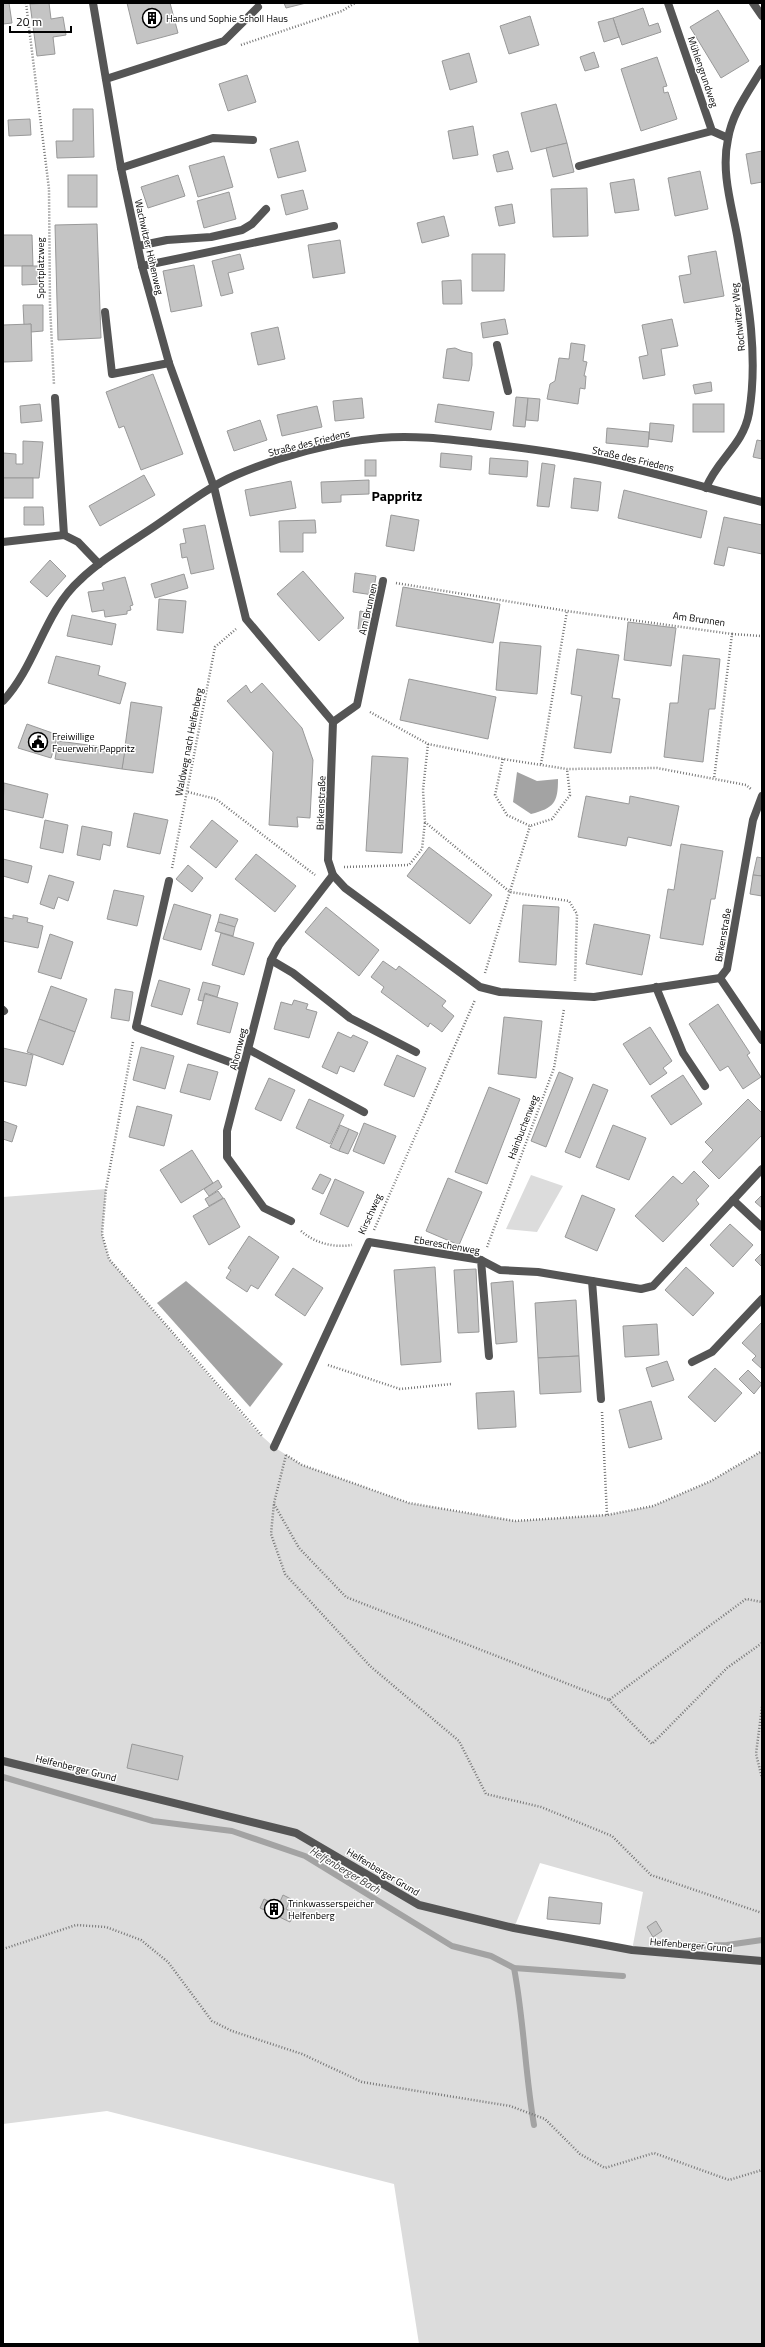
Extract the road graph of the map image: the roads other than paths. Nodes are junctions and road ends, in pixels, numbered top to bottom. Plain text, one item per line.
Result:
1 (93, 3) edge
2 (668, 3) edge
3 (753, 3) edge
4 (258, 7) dead end
5 (762, 16) edge
6 (762, 69) edge
7 (106, 79) junction
8 (712, 130) junction
9 (728, 138) junction
10 (253, 140) dead end
11 (579, 166) dead end
12 (121, 168) junction
13 (266, 209) dead end
14 (334, 226) dead end
15 (138, 246) junction
16 (142, 266) junction
17 (105, 312) dead end
18 (497, 345) dead end
19 (169, 363) junction
20 (508, 391) dead end
21 (55, 398) road end
22 (214, 487) junction
23 (706, 488) junction
24 (762, 502) edge
25 (64, 535) junction
26 (3, 542) edge
27 (99, 564) junction
28 (383, 581) road end
29 (3, 701) edge
30 (333, 722) junction
31 (761, 797) edge
32 (333, 875) junction
33 (169, 881) road end
34 (271, 960) junction
35 (720, 978) junction
36 (656, 987) junction
37 (762, 1040) edge
38 (248, 1049) junction
39 (416, 1052) dead end
40 (244, 1067) junction
41 (705, 1086) dead end
42 (364, 1112) dead end
43 (762, 1169) edge
44 (733, 1200) junction
45 (291, 1221) road end
46 (762, 1227) edge
47 (369, 1242) joint
48 (481, 1260) junction
49 (592, 1282) junction
50 (762, 1299) edge
51 (489, 1356) dead end
52 (692, 1362) dead end
53 (601, 1399) road end
54 (274, 1448) road end
55 (3, 1761) edge
56 (762, 1961) edge

1 - 7 street, Wachwitzer Höhenweg
2 - 8 street, Mühlengrundweg
3 - 5 street
4 - 7 street
6 - 9 street, Rochwitzer Weg
7 - 12 street, Wachwitzer Höhenweg
8 - 9 street
8 - 11 street
9 - 23 street, Rochwitzer Weg
10 - 12 street
12 - 15 street, Wachwitzer Höhenweg
13 - 15 street
14 - 16 street
15 - 16 street, Wachwitzer Höhenweg
16 - 19 street, Wachwitzer Höhenweg
17 - 19 street
18 - 20 street
19 - 22 street, Wachwitzer Höhenweg
21 - 25 street
22 - 23 street, Straße des Friedens
22 - 27 street, Straße des Friedens
22 - 30 street
23 - 24 street, Straße des Friedens
25 - 26 street
25 - 27 street
27 - 29 street, Straße des Friedens
28 - 30 street, Am Brunnen
30 - 32 street, Birkenstraße
31 - 35 street, Birkenstraße
32 - 34 street, Ahornweg
32 - 36 street, Birkenstraße
33 - 40 street
34 - 38 street, Ahornweg
34 - 39 street
35 - 36 street, Birkenstraße
35 - 37 street
36 - 41 street
38 - 40 street, Ahornweg
38 - 42 street
40 - 45 street, Ahornweg
43 - 44 street, Ebereschenweg
44 - 46 street
44 - 49 street, Ebereschenweg
47 - 48 street, Ebereschenweg
47 - 54 street, Kirschweg
48 - 49 street, Ebereschenweg
48 - 51 street
49 - 53 street
50 - 52 street
55 - 56 street, Helfenberger Grund

